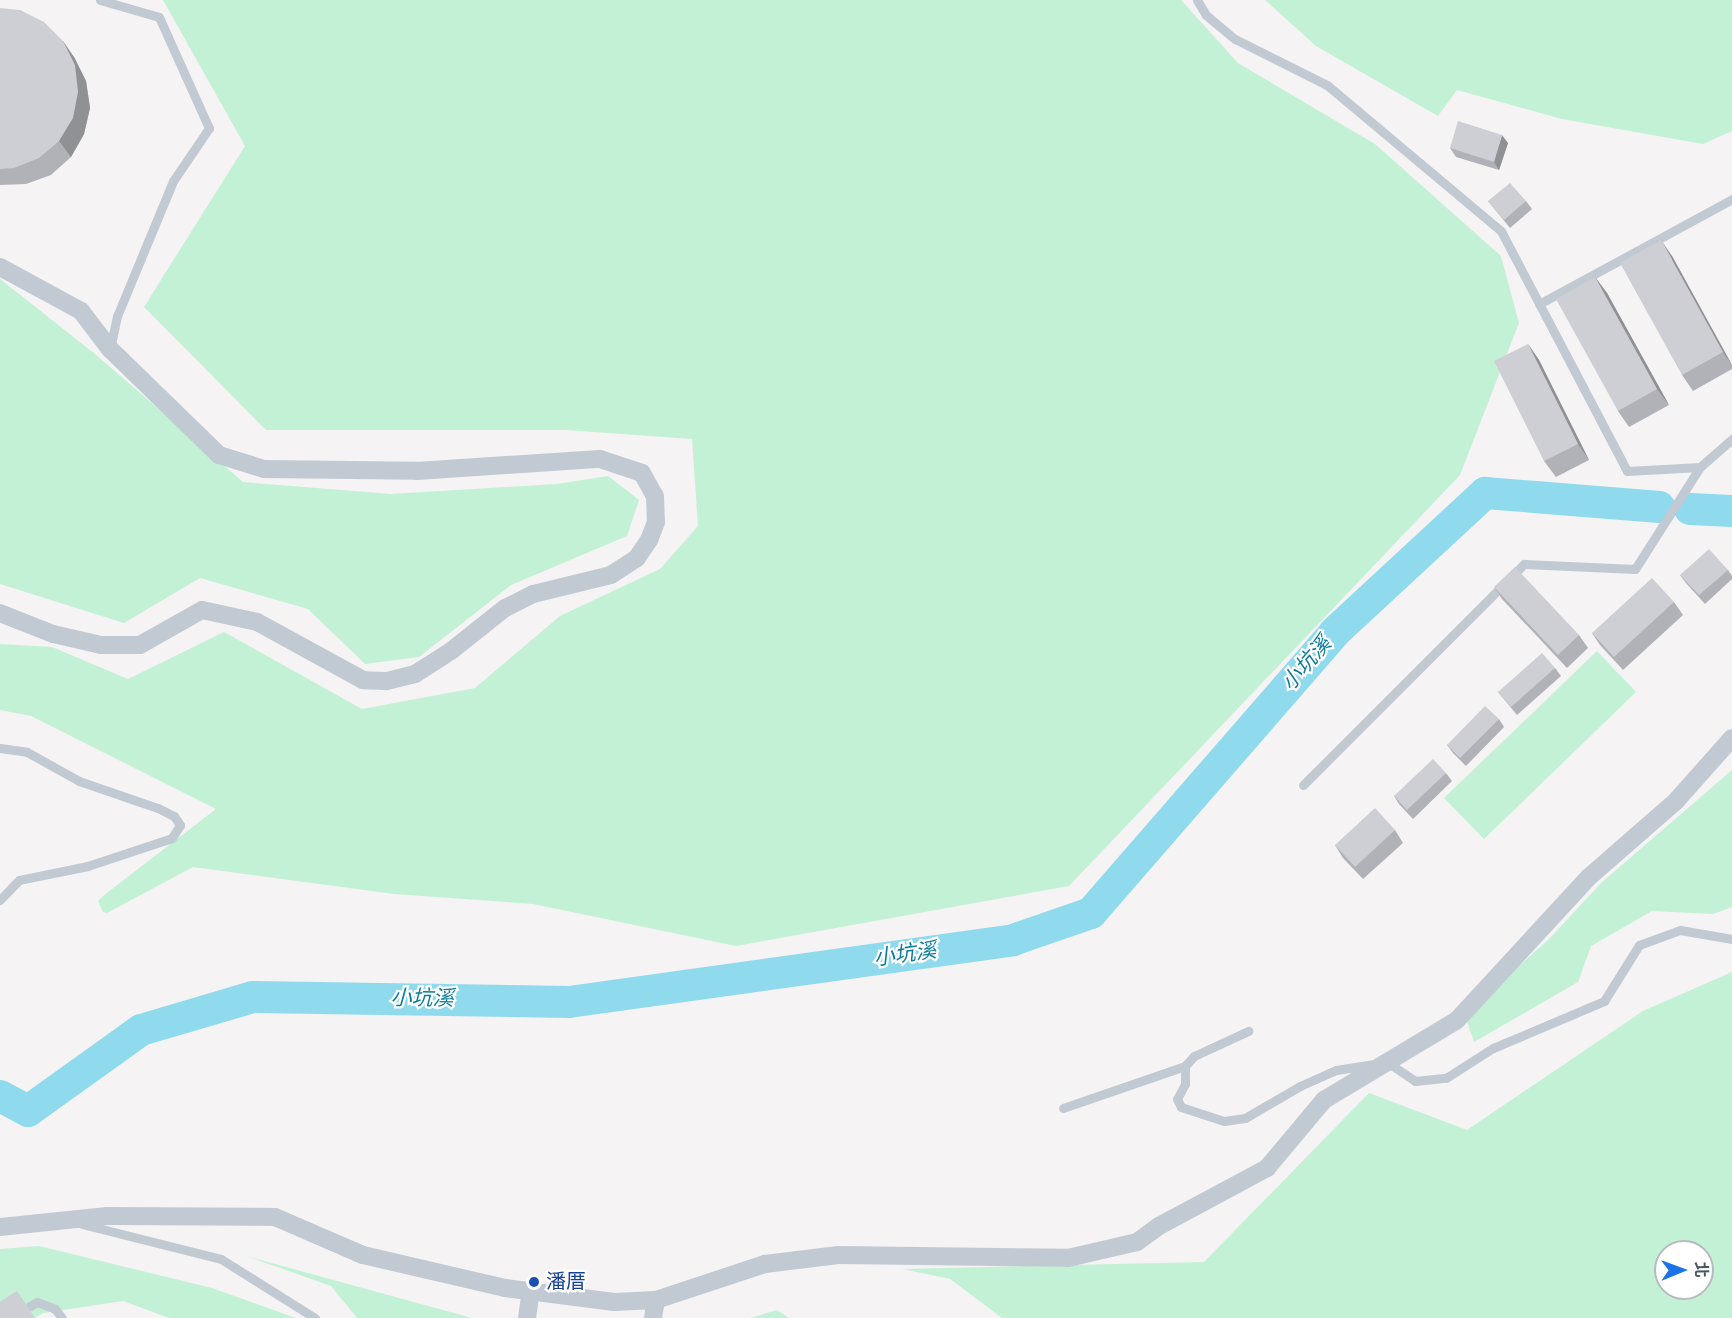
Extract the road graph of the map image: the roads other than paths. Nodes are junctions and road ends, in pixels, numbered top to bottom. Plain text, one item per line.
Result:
1 (100, 0) edge
2 (1197, 0) edge
3 (1732, 199) edge
4 (0, 267) edge
5 (1539, 304) junction
6 (110, 349) junction
7 (1732, 439) edge
8 (1700, 467) junction
9 (0, 613) edge
10 (1732, 738) edge
11 (0, 748) edge
12 (1303, 785) dead end
13 (0, 900) edge
14 (1732, 939) edge
15 (1248, 1031) dead end
16 (1387, 1062) junction
17 (1185, 1066) junction
18 (1063, 1108) dead end
19 (68, 1220) junction
20 (0, 1227) edge
21 (531, 1290) junction
22 (654, 1309) edge
23 (10, 1318) edge
24 (62, 1318) edge
25 (315, 1318) edge
26 (527, 1318) edge

1 - 6 lane
2 - 5 lane
3 - 5 lane
4 - 6 street
5 - 8 lane
6 - 9 street
7 - 8 lane
8 - 12 lane
10 - 16 street
11 - 13 lane
14 - 16 lane
15 - 17 lane
16 - 17 lane
16 - 22 street
17 - 18 lane
19 - 20 street
19 - 21 street
19 - 25 lane
21 - 22 street
21 - 26 street
23 - 24 lane

